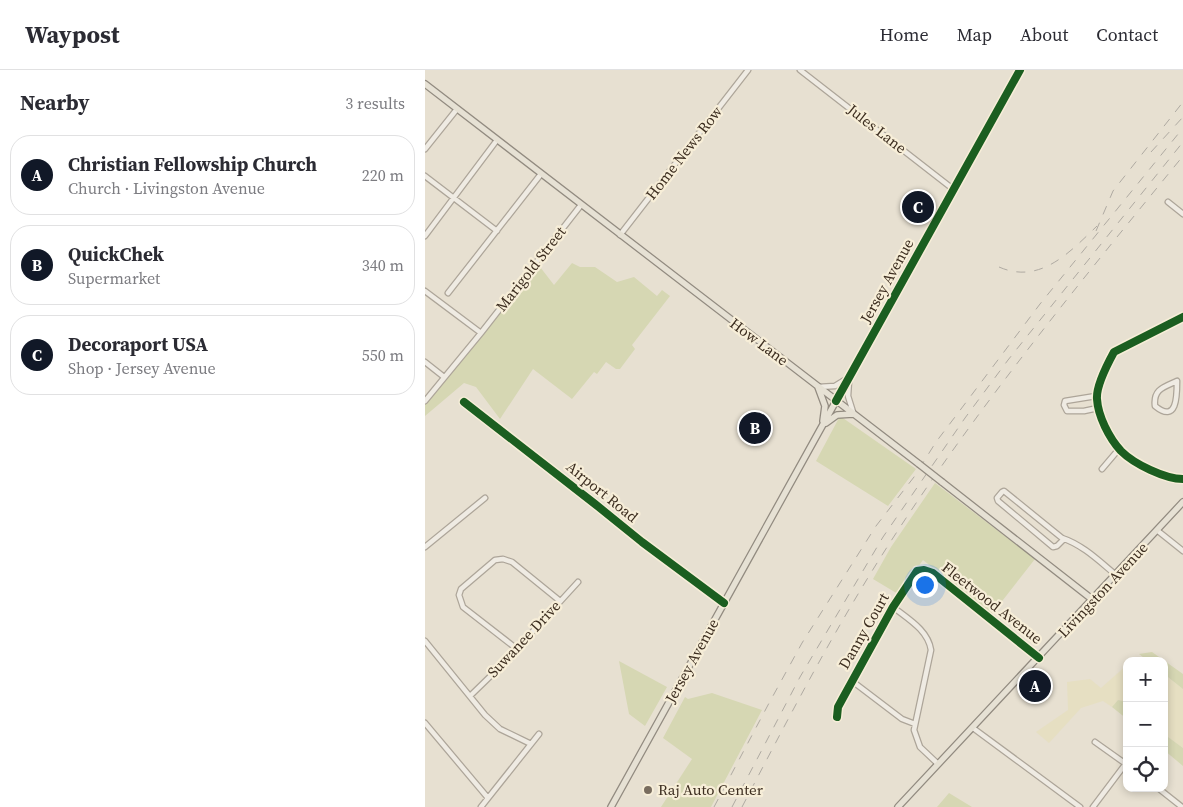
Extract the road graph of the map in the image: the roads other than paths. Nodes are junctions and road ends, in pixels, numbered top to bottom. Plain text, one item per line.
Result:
1 (748, 70) edge
2 (800, 70) edge
3 (1020, 70) edge
4 (425, 84) edge
5 (457, 109) junction
6 (497, 140) junction
7 (425, 149) edge
8 (541, 174) junction
9 (425, 176) edge
10 (953, 189) junction
11 (454, 198) junction
12 (1168, 202) dead end
13 (581, 205) junction
14 (1183, 214) edge
15 (497, 231) junction
16 (620, 235) junction
17 (425, 236) edge
18 (425, 291) edge
19 (448, 293) dead end
20 (1183, 317) edge
21 (481, 333) junction
22 (425, 362) edge
23 (444, 377) junction
24 (849, 378) junction
25 (1183, 379) edge
26 (1177, 381) junction
27 (819, 387) junction
28 (1097, 396) junction
29 (425, 401) edge
30 (836, 401) junction
31 (464, 402) dead end
32 (1098, 408) junction
33 (853, 414) junction
34 (822, 426) junction
35 (1119, 449) junction
36 (1102, 469) dead end
37 (1183, 479) edge
38 (485, 498) dead end
39 (1183, 502) edge
40 (1158, 531) junction
41 (1064, 538) junction
42 (425, 547) edge
43 (1183, 551) edge
44 (927, 571) joint
45 (1116, 575) junction
46 (577, 582) dead end
47 (1093, 600) junction
48 (560, 601) junction
49 (724, 603) junction
50 (893, 607) junction
51 (425, 642) edge
52 (517, 649) junction
53 (1039, 658) junction
54 (852, 681) junction
55 (470, 696) junction
56 (837, 717) dead end
57 (425, 722) edge
58 (915, 724) junction
59 (973, 728) junction
60 (539, 734) dead end
61 (1095, 742) dead end
62 (531, 744) junction
63 (1123, 761) edge
64 (939, 764) junction
65 (1123, 767) edge
66 (1162, 792) edge
67 (488, 798) junction
68 (481, 807) edge
69 (611, 807) edge
70 (898, 807) edge
71 (1080, 807) edge
72 (1093, 807) edge
73 (1182, 807) edge

1 - 16 street, Home News Row
2 - 10 street, Jules Lane
3 - 10 street, Jersey Avenue
4 - 5 main road, How Lane
5 - 6 main road, How Lane
5 - 7 street
6 - 8 main road, How Lane
6 - 11 street
8 - 13 main road, How Lane
8 - 15 street
9 - 11 street
10 - 24 street, Jersey Avenue
11 - 15 street
11 - 17 street
12 - 14 street
13 - 16 main road, How Lane
13 - 21 street, Marigold Street
15 - 19 street
16 - 27 main road, How Lane
18 - 21 street
20 - 28 street
21 - 23 street, Marigold Street
22 - 23 street
23 - 29 street, Marigold Street
24 - 27 street
24 - 30 street, Jersey Avenue
24 - 33 street
25 - 26 street
26 - 26 street
27 - 30 main road, How Lane
27 - 34 main road
28 - 32 street
28 - 32 street
30 - 33 main road, How Lane
30 - 34 main road, Jersey Avenue
31 - 49 street, Airport Road
32 - 35 street
33 - 34 main road
33 - 47 main road, How Lane, bridge
34 - 49 main road, Jersey Avenue
35 - 36 street
35 - 37 street
38 - 42 street
39 - 40 main road, Livingston Avenue
40 - 43 street
40 - 45 main road, Livingston Avenue
41 - 41 street
41 - 45 street
44 - 50 street, Danny Court
44 - 53 street, Fleetwood Avenue
45 - 47 main road, Livingston Avenue
46 - 48 street, Suwanee Drive
47 - 53 main road, Livingston Avenue
48 - 52 street, Suwanee Drive
48 - 52 street
49 - 69 main road, Jersey Avenue
50 - 54 street, Danny Court
50 - 58 street
51 - 55 street
52 - 55 street, Suwanee Drive
53 - 59 main road, Livingston Avenue
54 - 56 street, Danny Court
54 - 58 street
55 - 62 street
57 - 67 street
58 - 64 street
59 - 64 main road, Livingston Avenue
59 - 71 street
60 - 62 street
61 - 63 street
62 - 67 street
64 - 70 main road, Livingston Avenue
65 - 72 street
66 - 73 street
67 - 68 street

